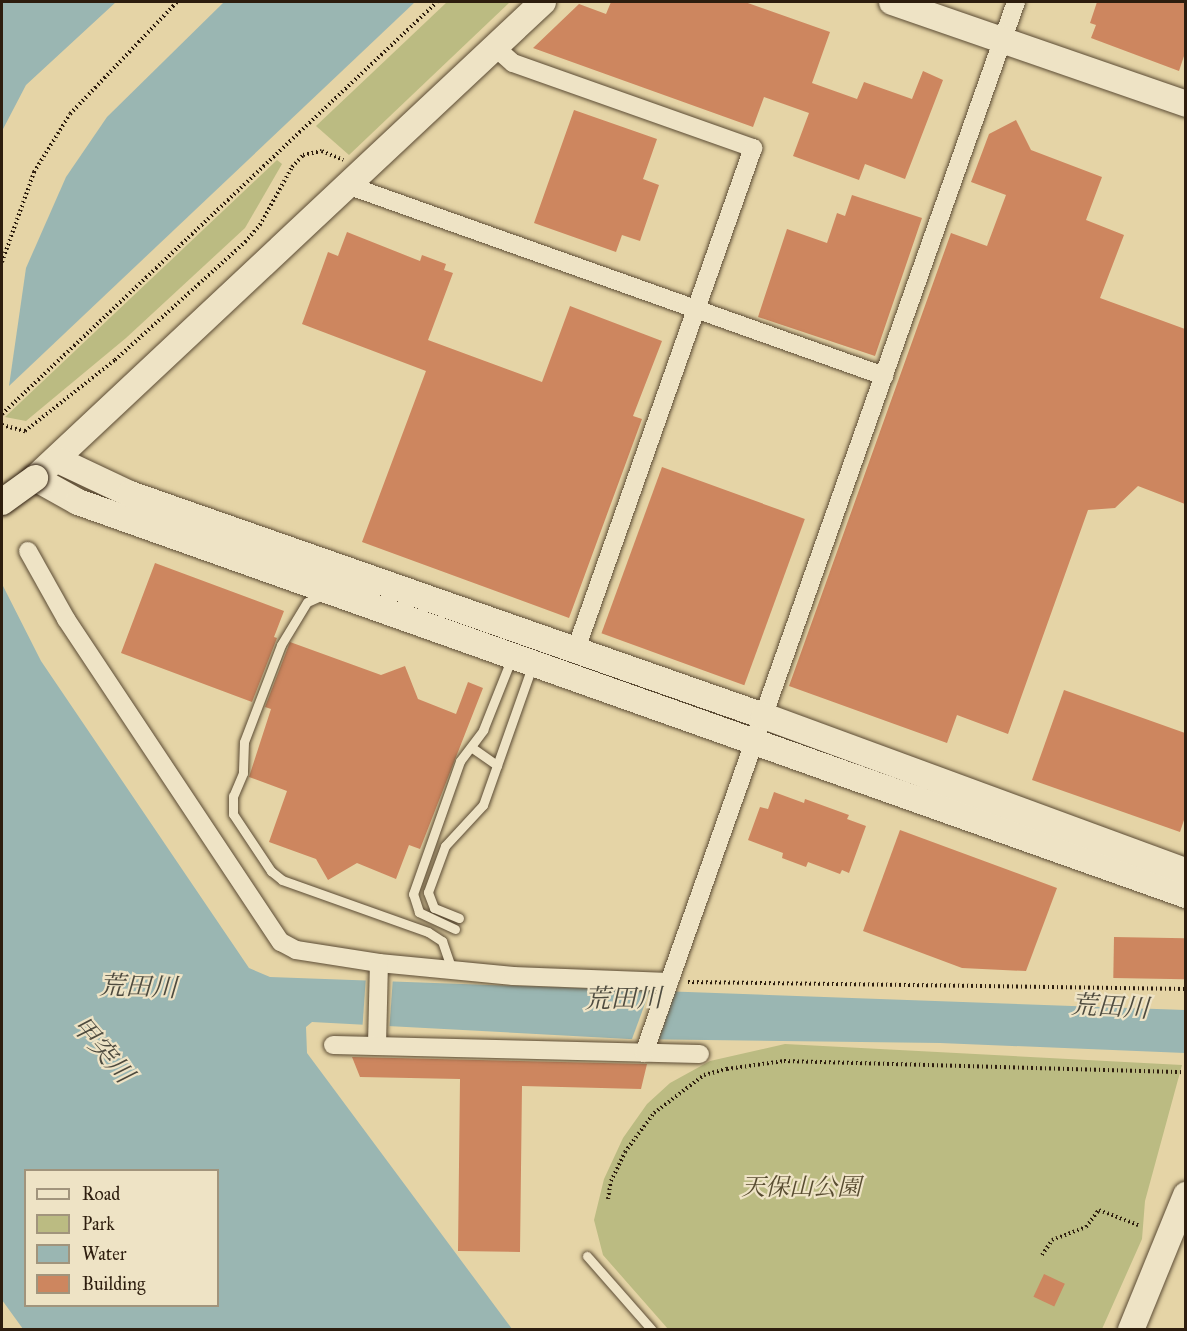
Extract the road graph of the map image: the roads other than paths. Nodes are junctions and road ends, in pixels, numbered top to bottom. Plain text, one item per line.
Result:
1 (543, 2) edge
2 (892, 2) edge
3 (1016, 2) edge
4 (1003, 40) junction
5 (495, 47) junction
6 (1185, 104) edge
7 (349, 175) junction
8 (698, 309) junction
9 (884, 376) junction
10 (58, 460) junction
11 (35, 478) junction
12 (2, 502) edge
13 (28, 551) dead end
14 (335, 580) junction
15 (575, 652) junction
16 (523, 661) junction
17 (566, 676) junction
18 (764, 716) junction
19 (755, 742) junction
20 (471, 747) junction
21 (497, 765) junction
22 (998, 802) junction
23 (988, 826) junction
24 (1185, 871) edge
25 (1185, 895) edge
26 (459, 918) dead end
27 (455, 929) dead end
28 (379, 968) junction
29 (452, 970) junction
30 (668, 986) junction
31 (377, 1040) junction
32 (333, 1045) dead end
33 (646, 1047) junction
34 (700, 1054) dead end
35 (1183, 1211) edge
36 (587, 1256) dead end
37 (652, 1329) edge
38 (1131, 1329) edge

1 - 5 street
2 - 4 street
3 - 4 street
4 - 6 street
4 - 9 street
5 - 7 street
5 - 8 street
7 - 8 street
7 - 10 street
8 - 9 street
8 - 15 street
9 - 18 street
10 - 11 street
10 - 14 street
11 - 12 street, bridge
11 - 14 street
13 - 28 street
14 - 15 street
14 - 16 street
14 - 29 lane
15 - 17 street
15 - 18 street
16 - 17 street
16 - 20 lane
16 - 21 lane
17 - 19 street
18 - 19 street
18 - 22 street
19 - 23 street
19 - 30 street
20 - 21 lane
20 - 27 lane
21 - 26 lane
22 - 23 street
22 - 24 street
23 - 25 street
28 - 29 street
28 - 31 street
29 - 30 street
30 - 33 street
31 - 32 street
31 - 33 street
33 - 34 street
35 - 38 street
36 - 37 lane

